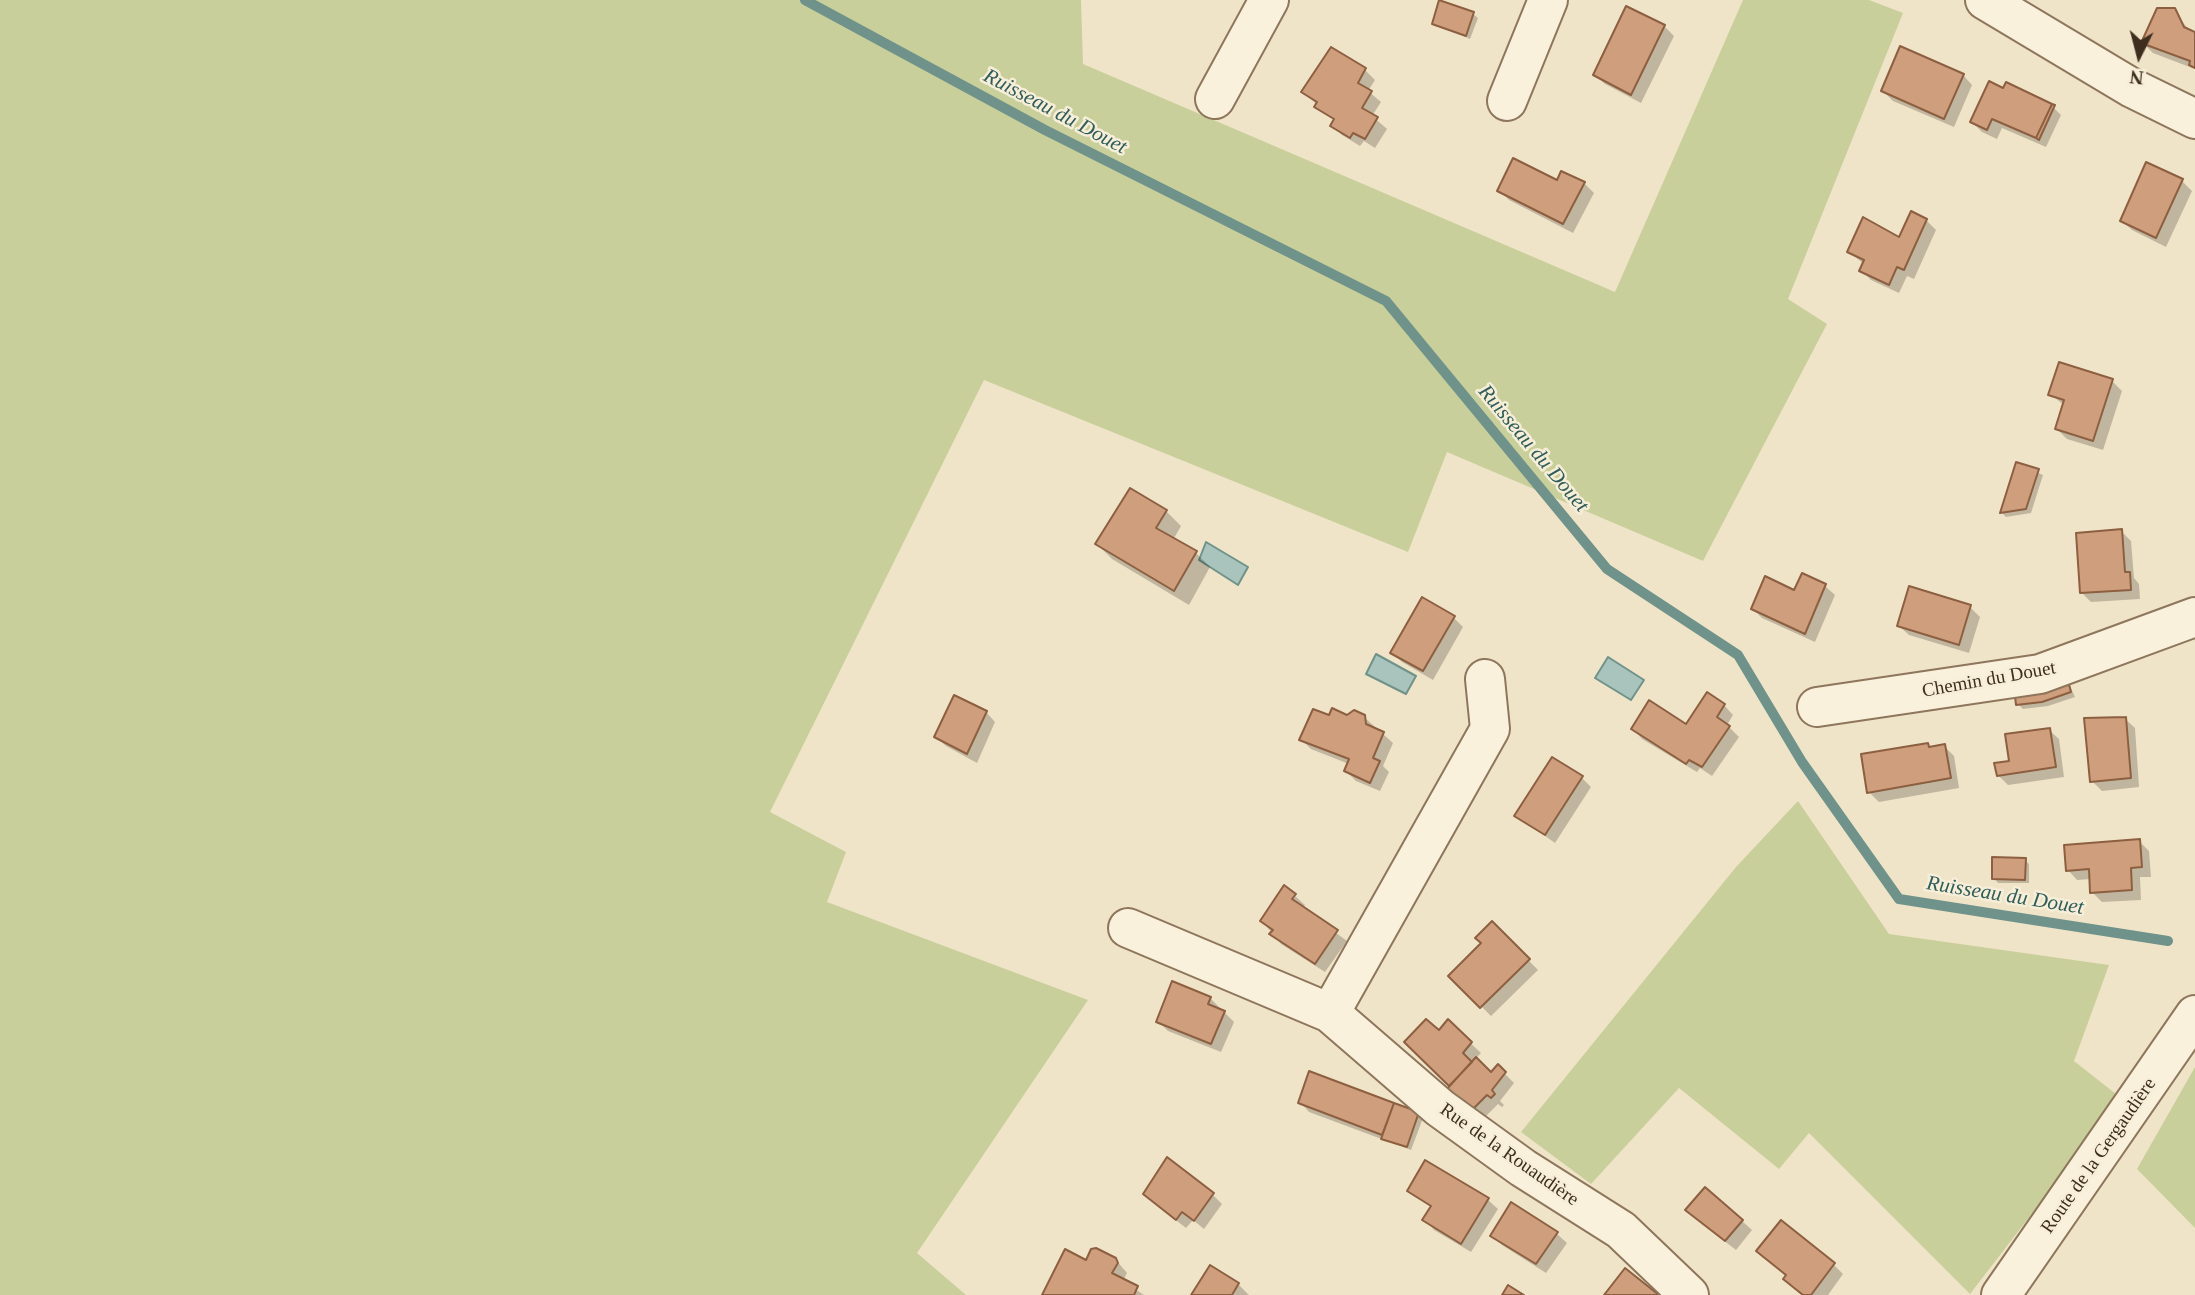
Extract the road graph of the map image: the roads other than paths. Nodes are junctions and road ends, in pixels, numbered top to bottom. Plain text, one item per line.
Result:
1 (1269, 0) edge
2 (1548, 0) edge
3 (1985, 0) edge
4 (1216, 99) dead end
5 (1507, 101) dead end
6 (2195, 119) edge
7 (2195, 617) edge
8 (1485, 679) dead end
9 (1817, 707) dead end
10 (1128, 928) dead end
11 (1330, 1013) junction
12 (2195, 1015) edge
13 (1689, 1295) edge
14 (2001, 1295) edge

1 - 4 street
2 - 5 street
3 - 6 street
7 - 9 street, Chemin du Douet
8 - 11 street
10 - 11 street, Rue de la Rouaudière
11 - 13 street, Rue de la Rouaudière
12 - 14 street, Route de la Gergaudière

